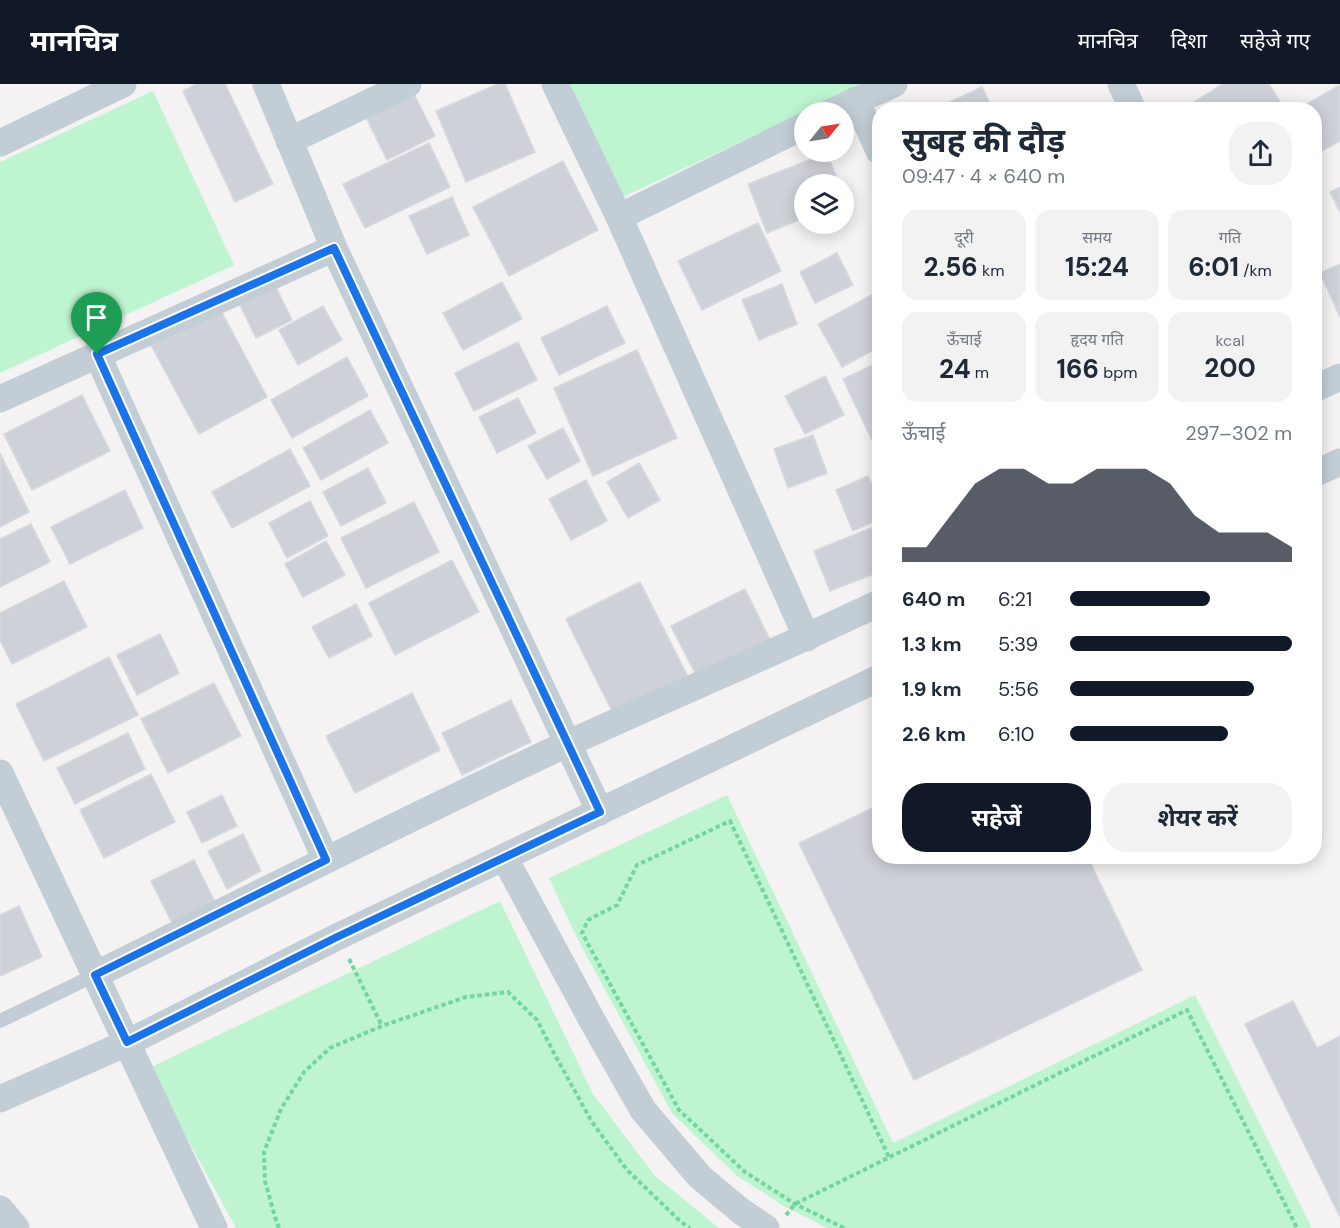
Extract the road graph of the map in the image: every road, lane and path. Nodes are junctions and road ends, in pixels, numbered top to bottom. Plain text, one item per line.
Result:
1 (123, 84) edge
2 (266, 84) edge
3 (408, 84) edge
4 (555, 84) edge
5 (894, 84) edge
6 (1121, 84) edge
7 (856, 100) junction
8 (852, 102) edge
9 (1129, 102) edge
10 (794, 131) edge
11 (872, 135) edge
12 (289, 141) junction
13 (0, 142) edge
14 (619, 217) junction
15 (334, 248) junction
16 (97, 354) junction
17 (1340, 377) edge
18 (1322, 385) edge
19 (0, 399) edge
20 (1340, 462) edge
21 (1322, 470) edge
22 (872, 606) edge
23 (807, 638) junction
24 (872, 681) edge
25 (568, 744) junction
26 (0, 773) edge
27 (600, 812) junction
28 (504, 857) junction
29 (326, 860) junction
30 (337, 937) junction
31 (95, 975) junction
32 (0, 1021) edge
33 (382, 1026) junction
34 (127, 1042) junction
35 (0, 1099) edge
36 (889, 1157) junction
37 (795, 1204) junction
38 (0, 1209) edge
39 (774, 1224) edge
40 (16, 1228) edge
41 (214, 1228) edge
42 (279, 1228) edge
43 (690, 1228) edge
44 (844, 1228) edge
45 (1297, 1228) edge

1 - 13 street
2 - 12 street
3 - 12 street
4 - 14 street
5 - 7 street
6 - 9 street
7 - 8 street
7 - 11 street
10 - 14 street
12 - 15 street
14 - 23 street
15 - 16 street
15 - 25 street
16 - 19 street
16 - 29 street
17 - 18 street
20 - 21 street
22 - 23 street
23 - 25 street
24 - 27 street
25 - 27 street
25 - 29 street
26 - 31 street
27 - 28 street
28 - 30 street
28 - 39 street
29 - 31 street
30 - 33 path
30 - 34 street
31 - 32 lane
31 - 34 street
33 - 42 path
33 - 43 path
34 - 35 street
34 - 41 street
36 - 37 path
36 - 37 path
36 - 45 path
37 - 39 path
37 - 44 path
38 - 40 street

